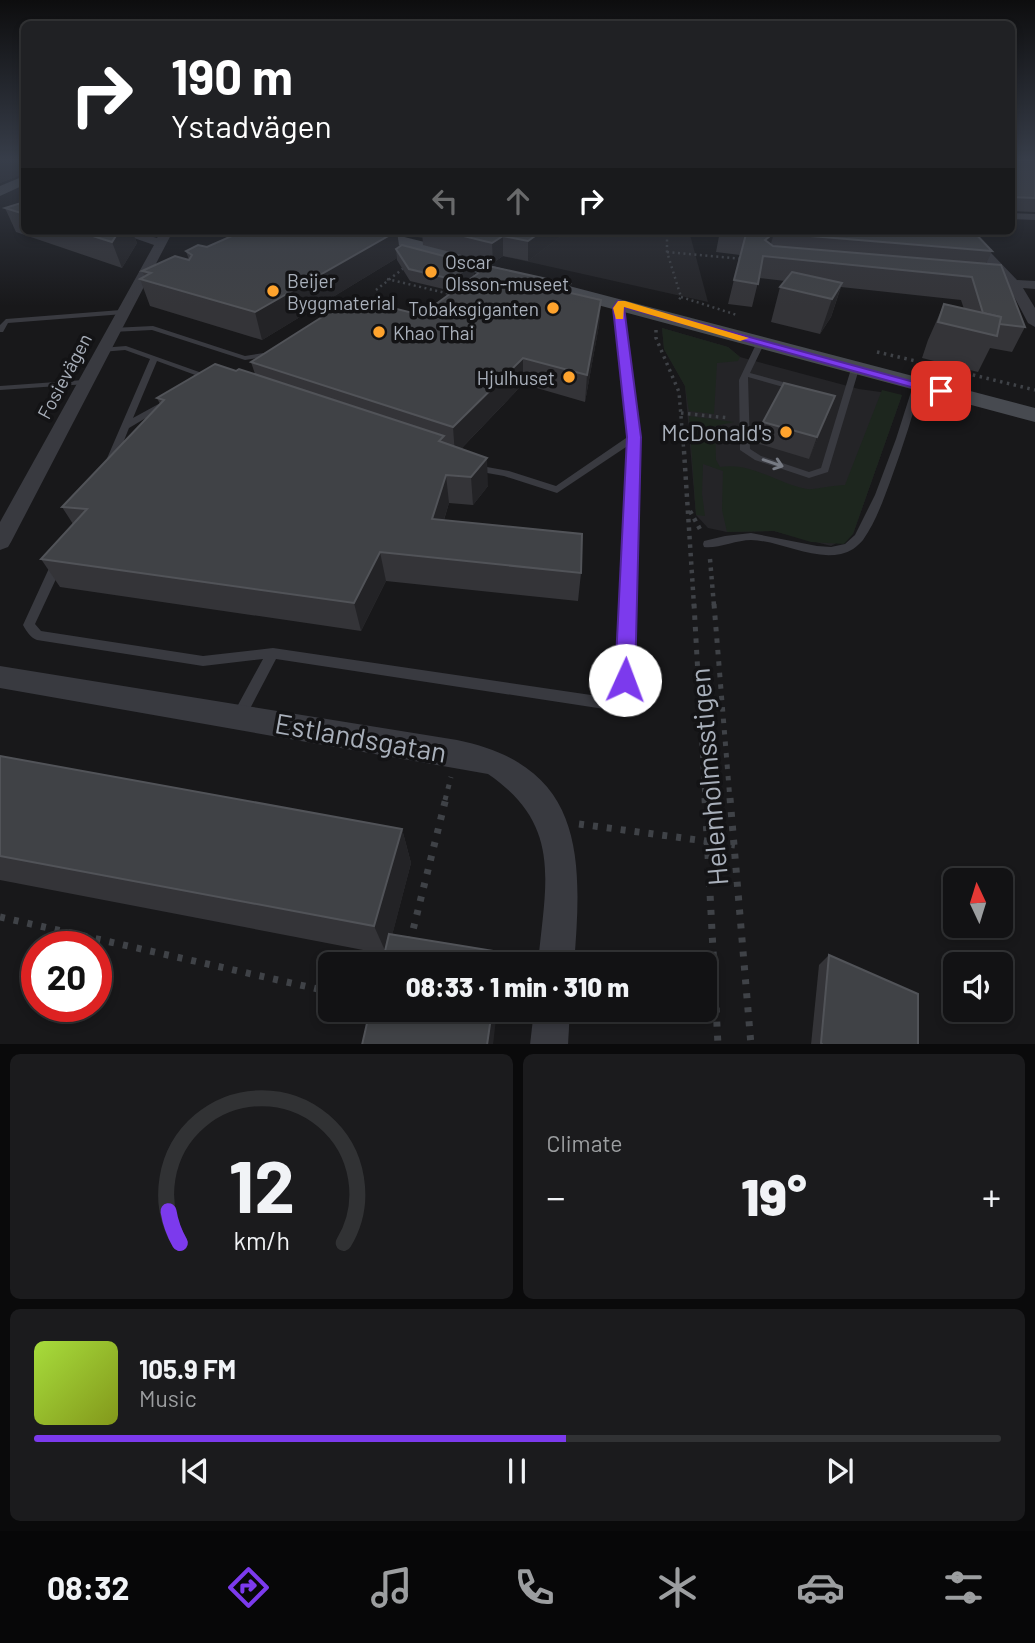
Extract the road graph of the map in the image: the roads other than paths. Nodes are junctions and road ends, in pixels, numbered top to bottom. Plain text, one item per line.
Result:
1 (1015, 216) edge
2 (1035, 217) edge
3 (369, 235) edge
4 (967, 235) edge
5 (163, 237) edge
6 (496, 268) junction
7 (973, 280) edge
8 (1014, 284) junction
9 (1035, 285) edge
10 (457, 296) edge
11 (622, 303) junction
12 (672, 306) junction
13 (121, 312) junction
14 (3, 321) edge
15 (1035, 323) edge
16 (0, 330) edge
17 (112, 330) junction
18 (761, 344) junction
19 (281, 347) edge
20 (101, 350) junction
21 (154, 358) junction
22 (855, 369) junction
23 (745, 374) junction
24 (212, 378) junction
25 (918, 380) junction
26 (84, 382) junction
27 (225, 382) edge
28 (201, 384) edge
29 (0, 388) edge
30 (807, 391) edge
31 (179, 396) edge
32 (832, 398) edge
33 (844, 402) junction
34 (1035, 404) edge
35 (1035, 415) edge
36 (125, 426) junction
37 (634, 437) junction
38 (461, 463) edge
39 (106, 473) edge
40 (0, 542) edge
41 (708, 544) road end
42 (64, 550) edge
43 (273, 653) junction
44 (0, 677) edge
45 (239, 716) junction
46 (557, 952) edge
47 (551, 1022) edge
48 (549, 1044) edge

1 - 2 street
3 - 6 main road
4 - 8 street
5 - 13 street, Fosievägen
6 - 10 lane
6 - 11 main road
6 - 12 main road
7 - 8 street
8 - 9 street
8 - 15 street
11 - 12 main road
11 - 37 lane
12 - 18 main road
12 - 25 main road
13 - 14 lane
13 - 17 street, Fosievägen
14 - 16 lane
17 - 19 lane
17 - 20 street, Fosievägen
18 - 22 main road
18 - 23 lane
20 - 21 lane
20 - 26 street, Fosievägen
21 - 24 lane
21 - 36 lane
22 - 25 main road
22 - 33 lane
23 - 30 lane
23 -> 33 lane
24 - 27 lane
24 - 28 lane
25 - 34 main road
25 - 35 main road
25 - 41 lane
26 - 29 lane
26 - 40 street, Fosievägen
31 - 36 lane
32 - 33 lane
36 - 39 lane
37 - 38 lane
37 - 43 lane
42 - 43 lane
43 - 45 lane
44 - 45 street, Estlandsgatan
45 - 46 street, Estlandsgatan
47 - 48 street

